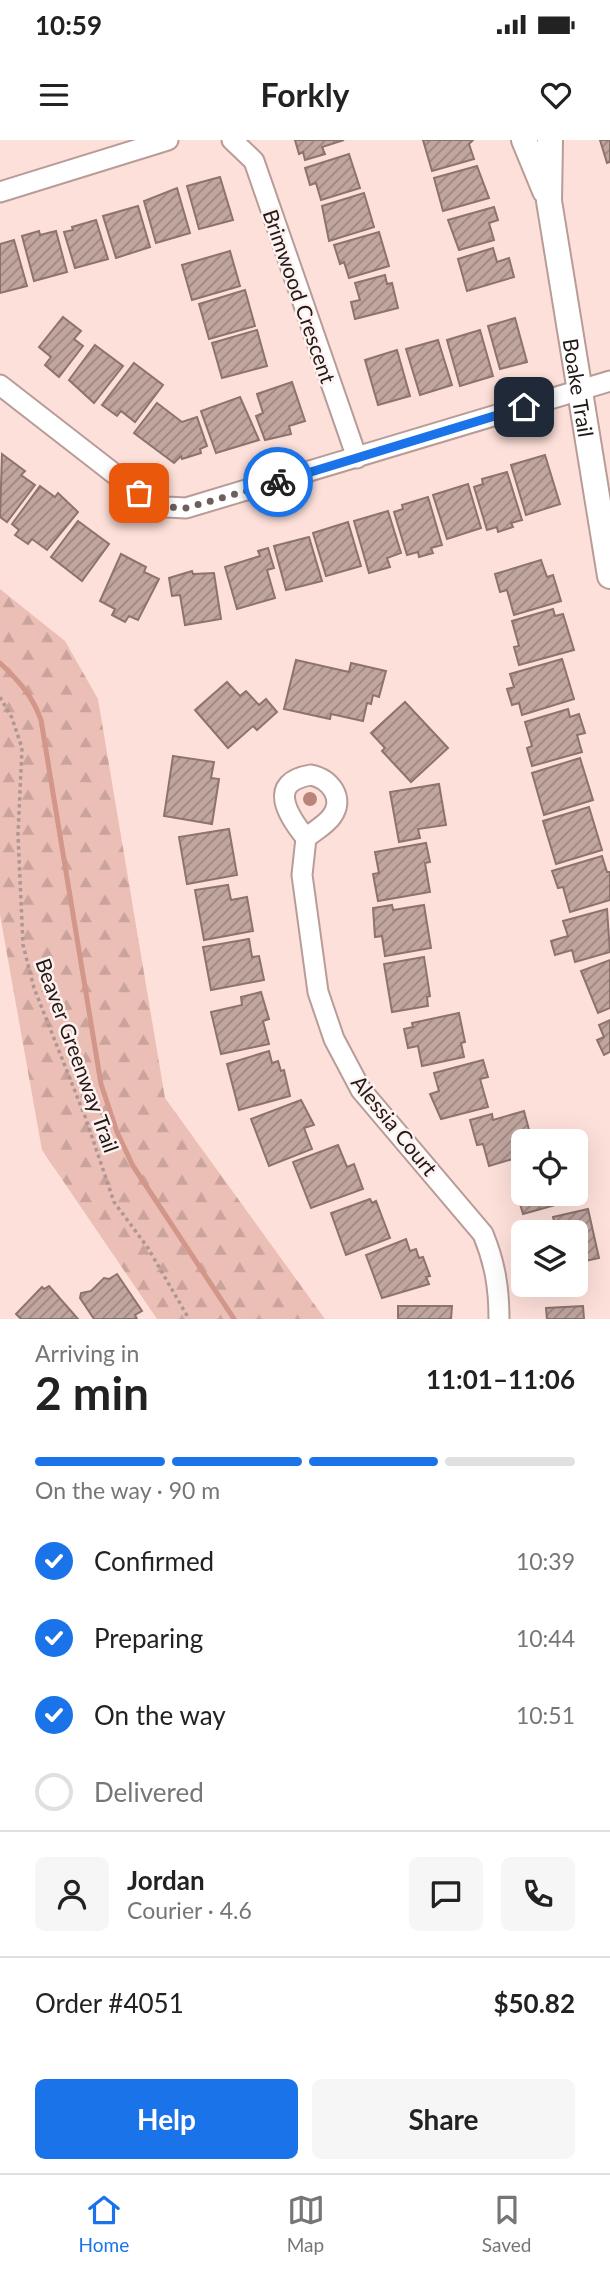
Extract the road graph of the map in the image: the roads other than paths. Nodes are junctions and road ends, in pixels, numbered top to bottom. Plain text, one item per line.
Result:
1 (168, 140) edge
2 (232, 140) edge
3 (524, 140) edge
4 (550, 140) edge
5 (0, 192) edge
6 (549, 201) junction
7 (610, 381) edge
8 (0, 385) edge
9 (578, 390) junction
10 (357, 458) junction
11 (610, 576) edge
12 (306, 838) dead end
13 (499, 1319) edge

1 - 5 street
2 - 10 street, Brimwood Crescent
3 - 6 street, Boake Trail
4 - 6 street, Boake Trail
6 - 9 street, Boake Trail
7 - 9 street
8 - 10 street
9 - 10 street
9 - 11 street, Boake Trail
12 - 13 street, Alessia Court

